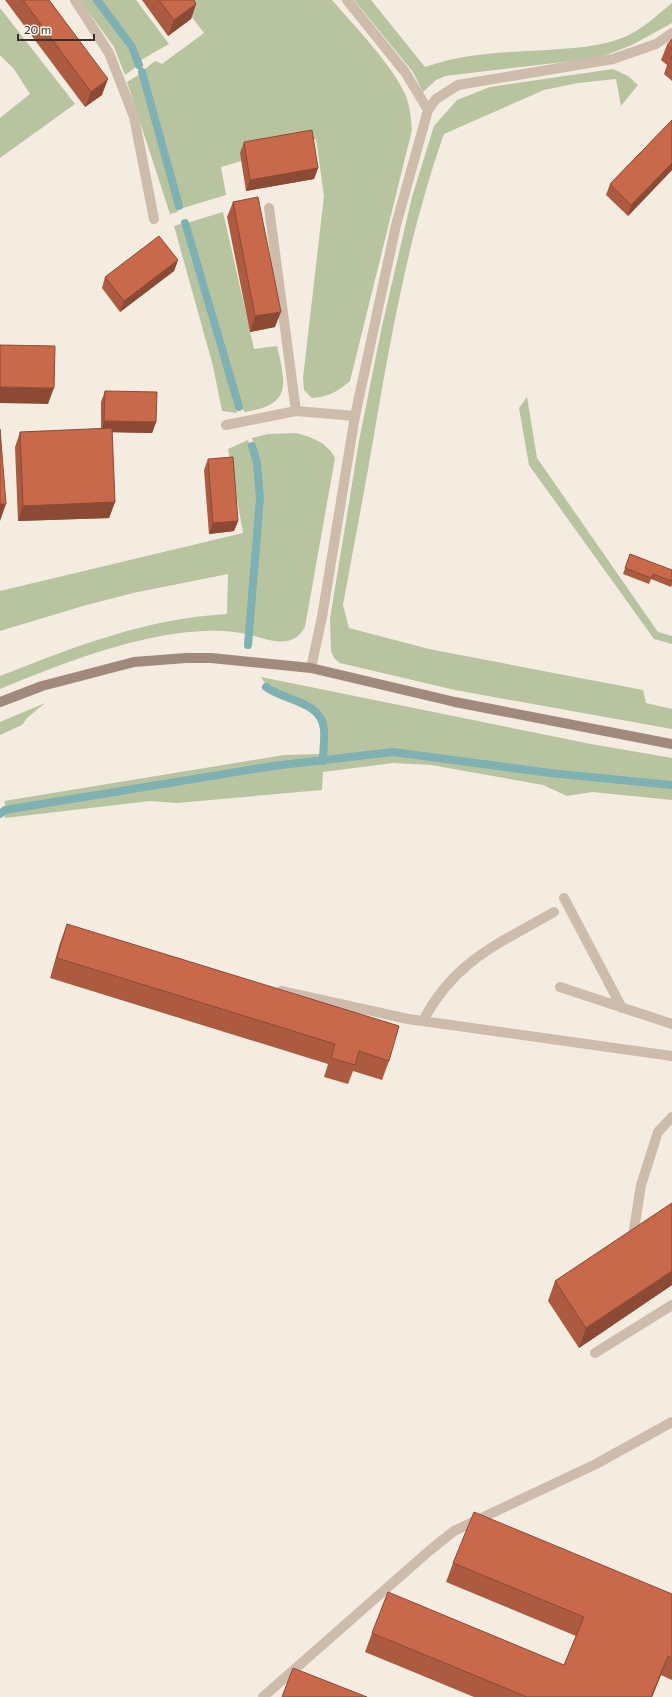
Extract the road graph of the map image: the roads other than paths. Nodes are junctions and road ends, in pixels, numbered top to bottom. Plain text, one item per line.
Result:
1 (75, 0) edge
2 (347, 0) edge
3 (672, 33) edge
4 (428, 110) junction
5 (269, 208) dead end
6 (154, 220) dead end
7 (296, 411) junction
8 (355, 416) junction
9 (226, 425) dead end
10 (311, 668) junction
11 (0, 702) edge
12 (672, 744) edge
13 (564, 898) dead end
14 (554, 912) dead end
15 (560, 987) dead end
16 (270, 988) edge
17 (622, 1008) junction
18 (423, 1021) junction
19 (672, 1024) edge
20 (672, 1056) edge
21 (672, 1117) edge
22 (633, 1236) edge
23 (672, 1305) edge
24 (595, 1353) dead end
25 (672, 1422) edge
26 (263, 1697) edge

1 - 6 street
2 - 4 street
3 - 4 street
4 - 8 street
5 - 7 street
7 - 8 street
7 - 9 street
8 - 10 street
10 - 11 street
10 - 12 street
13 - 17 street
14 - 18 street
15 - 17 street
16 - 18 street
17 - 19 street
18 - 20 street
21 - 22 street
23 - 24 street
25 - 26 street

